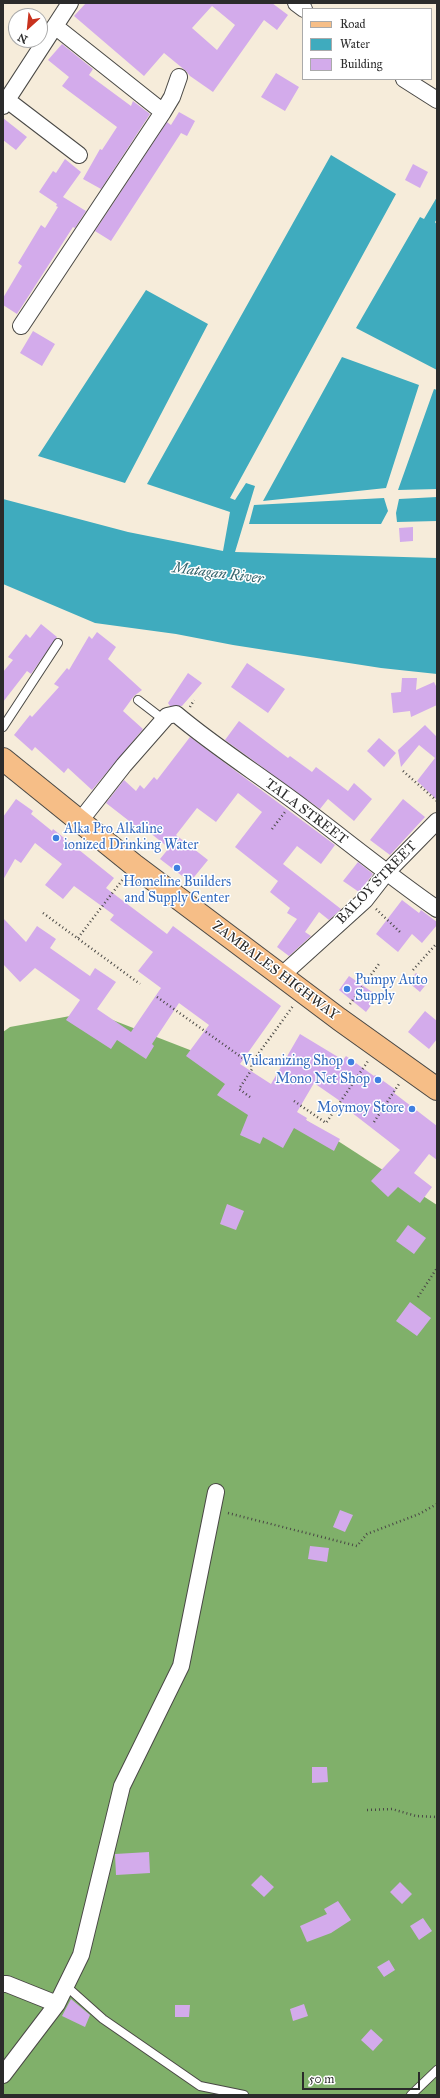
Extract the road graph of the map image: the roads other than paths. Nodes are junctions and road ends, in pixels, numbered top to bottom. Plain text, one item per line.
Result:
1 (70, 3) edge
2 (56, 27) junction
3 (179, 77) dead end
4 (406, 80) edge
5 (437, 100) edge
6 (5, 103) edge
7 (163, 112) junction
8 (79, 155) dead end
9 (21, 326) dead end
10 (58, 643) dead end
11 (138, 700) dead end
12 (170, 717) junction
13 (3, 727) edge
14 (3, 759) edge
15 (80, 821) junction
16 (437, 821) edge
17 (386, 873) junction
18 (437, 909) edge
19 (281, 976) junction
20 (437, 1089) edge
21 (216, 1492) dead end
22 (3, 1984) edge
23 (66, 1986) junction
24 (57, 2004) junction
25 (437, 2070) edge
26 (3, 2075) edge
27 (244, 2095) edge
28 (411, 2095) edge

1 - 2 street
2 - 6 street
2 - 7 street
3 - 7 street
4 - 5 street
6 - 8 street
7 - 9 street
10 - 13 lane
11 - 12 lane
12 - 15 street
12 - 17 street, TALA STREET
14 - 15 main road, ZAMBALES HIGHWAY
15 - 19 main road, ZAMBALES HIGHWAY
16 - 17 street, BALOY STREET
17 - 18 street, TALA STREET
17 - 19 street, BALOY STREET
19 - 20 main road, ZAMBALES HIGHWAY
21 - 23 street
22 - 24 street
23 - 24 street
23 - 27 lane
24 - 26 street
25 - 28 lane

